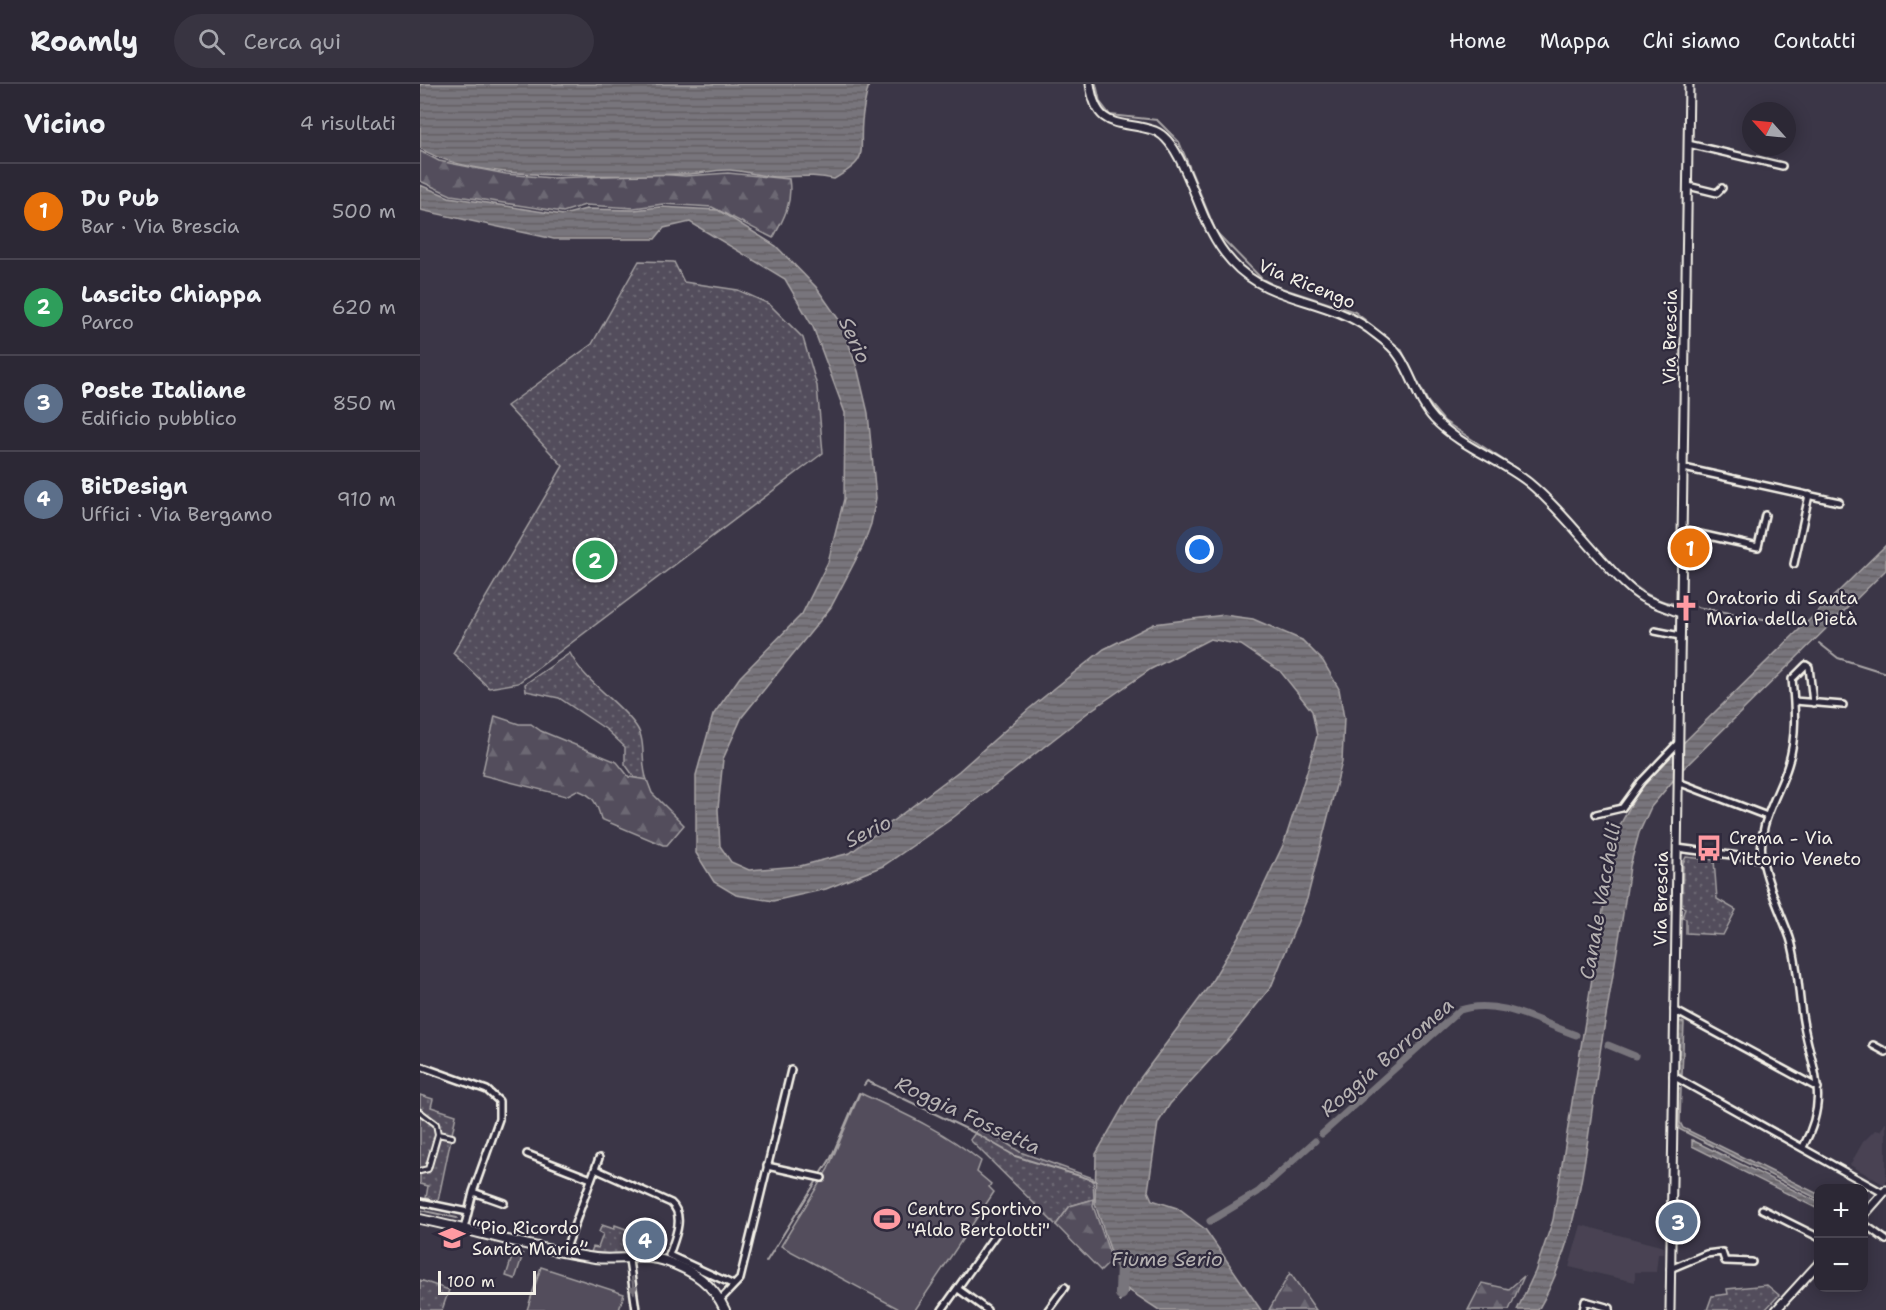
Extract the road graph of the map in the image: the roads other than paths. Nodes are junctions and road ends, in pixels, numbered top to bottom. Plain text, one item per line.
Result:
1 (1090, 84) edge
2 (1689, 84) edge
3 (1688, 144) junction
4 (1782, 166) dead end
5 (1688, 186) junction
6 (1722, 188) dead end
7 (1683, 468) junction
8 (1809, 495) junction
9 (1839, 502) dead end
10 (1765, 515) dead end
11 (1682, 530) junction
12 (1794, 564) dead end
13 (1680, 613) junction
14 (1655, 631) dead end
15 (1680, 636) junction
16 (1794, 701) junction
17 (1813, 703) junction
18 (1843, 705) dead end
19 (1678, 745) junction
20 (1678, 780) junction
21 (1596, 814) dead end
22 (1767, 816) junction
23 (1677, 848) junction
24 (1762, 859) junction
25 (1674, 1010) junction
26 (1873, 1045) dead end
27 (1886, 1052) edge
28 (420, 1066) edge
29 (790, 1071) dead end
30 (1673, 1076) junction
31 (1818, 1088) junction
32 (420, 1112) edge
33 (438, 1134) junction
34 (452, 1137) dead end
35 (1803, 1147) junction
36 (527, 1154) dead end
37 (599, 1158) dead end
38 (767, 1166) junction
39 (595, 1169) junction
40 (420, 1171) edge
41 (822, 1178) dead end
42 (591, 1179) junction
43 (1885, 1191) edge
44 (473, 1192) junction
45 (420, 1202) edge
46 (504, 1203) dead end
47 (1762, 1209) dead end
48 (1868, 1210) edge
49 (468, 1212) junction
50 (420, 1219) edge
51 (1868, 1227) edge
52 (464, 1229) junction
53 (998, 1230) dead end
54 (1814, 1235) edge
55 (1886, 1240) edge
56 (565, 1251) junction
57 (629, 1260) junction
58 (1752, 1262) dead end
59 (1814, 1268) edge
60 (1670, 1269) junction
61 (711, 1280) junction
62 (734, 1285) junction
63 (1065, 1287) dead end
64 (958, 1288) junction
65 (720, 1300) junction
66 (636, 1310) edge
67 (725, 1310) edge
68 (942, 1310) edge
69 (987, 1310) edge
70 (1048, 1310) edge
71 (1582, 1310) edge
72 (1610, 1310) edge
73 (1670, 1310) edge
74 (1776, 1310) edge

1 - 13 street, Via Ricengo
2 - 3 street, Via Brescia
3 - 4 street
3 - 5 street, Via Brescia
5 - 6 street
5 - 7 street, Via Brescia
7 - 8 street
7 - 11 street, Via Brescia
8 - 9 street
8 - 12 street
10 - 11 street
11 - 13 street, Via Brescia
13 - 15 street, Via Brescia
14 - 15 street
15 - 19 street, Via Brescia
16 - 17 street
16 - 17 street
16 - 22 street
17 - 18 street
19 - 20 street, Via Brescia
19 - 21 street
20 - 22 street
20 - 23 street, Via Brescia
22 - 24 street
23 - 24 street
23 - 25 street, Via Brescia
24 - 31 street
25 - 30 street, Via Brescia
25 - 31 street
26 - 27 street
28 - 44 street
29 - 38 street
30 - 35 street
30 - 60 street, Via Brescia
31 - 35 street
32 - 33 street
33 - 34 street
33 - 40 street
35 - 43 street
36 - 42 street
37 - 39 street
38 - 41 street
38 - 62 street
39 - 42 street
39 - 61 street
42 - 56 street
43 - 48 street
44 - 46 street
44 - 49 street
45 - 49 street
47 - 54 street
49 - 52 street
50 - 52 main road
51 - 55 street
52 - 56 main road
53 - 64 street
56 - 57 main road
57 - 61 main road
57 -> 66 street
58 - 60 street
59 - 74 street
60 - 73 street, Via Brescia
61 - 62 street
61 - 65 main road
62 - 65 street
63 - 70 street
64 - 68 street
64 - 69 street
65 - 67 main road
71 - 72 street

